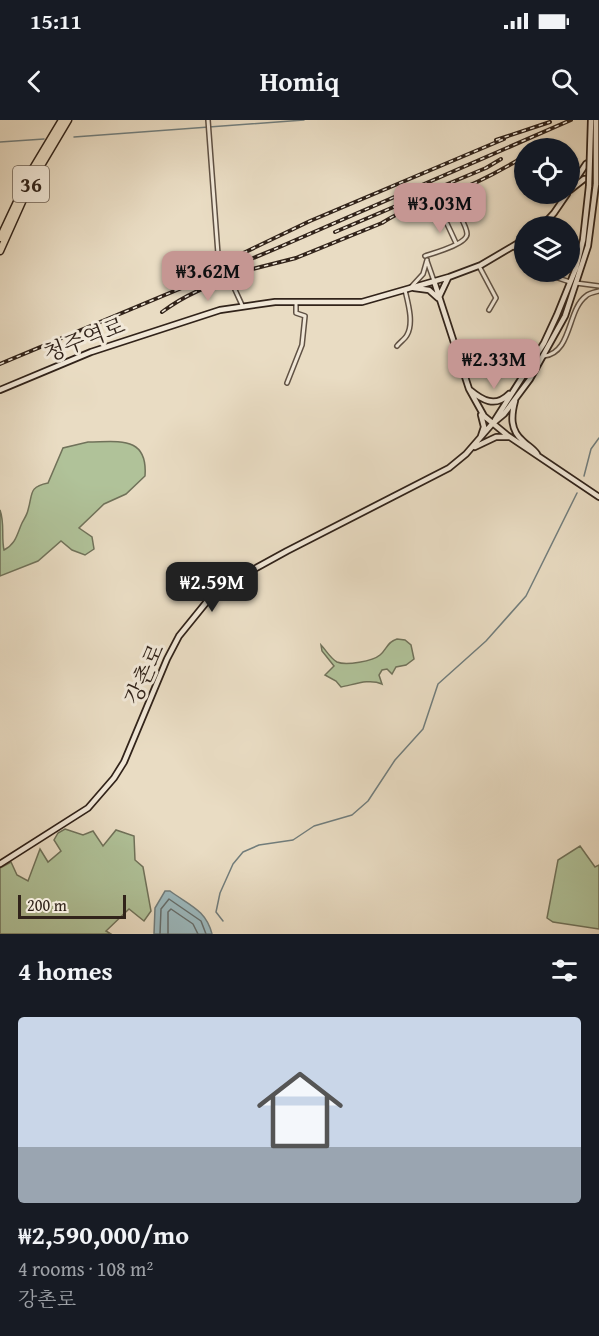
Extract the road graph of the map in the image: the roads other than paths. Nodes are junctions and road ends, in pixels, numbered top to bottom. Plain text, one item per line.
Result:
1 (62, 120) edge
2 (68, 120) edge
3 (591, 120) edge
4 (596, 120) edge
5 (208, 122) edge
6 (599, 163) edge
7 (586, 164) junction
8 (580, 173) edge
9 (588, 178) junction
10 (598, 180) edge
11 (580, 182) edge
12 (458, 212) dead end
13 (444, 215) dead end
14 (0, 238) edge
15 (456, 244) junction
16 (513, 247) edge
17 (580, 250) edge
18 (0, 251) edge
19 (425, 256) junction
20 (220, 257) tunnel mouth
21 (479, 266) junction
22 (449, 277) junction
23 (231, 281) tunnel mouth
24 (434, 281) junction
25 (570, 282) joint
26 (577, 283) junction
27 (599, 286) edge
28 (411, 287) junction
29 (405, 289) junction
30 (599, 291) edge
31 (440, 299) junction
32 (296, 302) junction
33 (242, 305) junction
34 (489, 310) dead end
35 (397, 346) dead end
36 (544, 356) junction
37 (287, 383) dead end
38 (518, 386) junction
39 (469, 389) junction
40 (0, 390) edge
41 (516, 398) junction
42 (481, 412) junction
43 (492, 424) junction
44 (509, 437) junction
45 (480, 438) junction
46 (470, 450) junction
47 (540, 458) junction
48 (599, 497) edge
49 (0, 864) edge

1 - 14 highway, 36
2 - 18 highway, 36
3 - 17 main road, bridge
4 - 10 main road, bridge
5 - 20 street
6 - 7 main road
7 - 8 main road
7 - 9 main road
9 - 10 main road
9 - 11 main road
10 - 26 main road
12 - 15 street
13 - 15 street
15 - 19 street
16 - 21 main road, 청주역로
19 - 24 street
19 - 28 street
21 - 22 main road, 청주역로
21 - 34 street
22 - 24 main road, 청주역로
22 - 31 main road
23 - 33 street
24 - 28 main road, 청주역로
24 - 31 main road
25 - 26 street
25 - 38 main road
26 - 27 street
26 - 36 main road
28 - 29 main road, 청주역로
28 - 31 main road
29 - 32 main road, 청주역로
29 - 35 street
30 - 36 street
31 - 39 main road
32 - 33 main road, 청주역로
32 - 37 street
33 - 40 main road, 청주역로
36 - 41 main road
38 - 39 main road
38 - 43 main road
39 - 42 main road
41 - 43 main road
41 - 47 main road
42 - 43 main road
42 - 45 main road
43 - 44 main road
43 - 45 main road, 강촌로
44 - 46 main road
44 - 47 main road
45 - 46 main road, 강촌로
46 - 49 main road, 강촌로
47 - 48 main road

